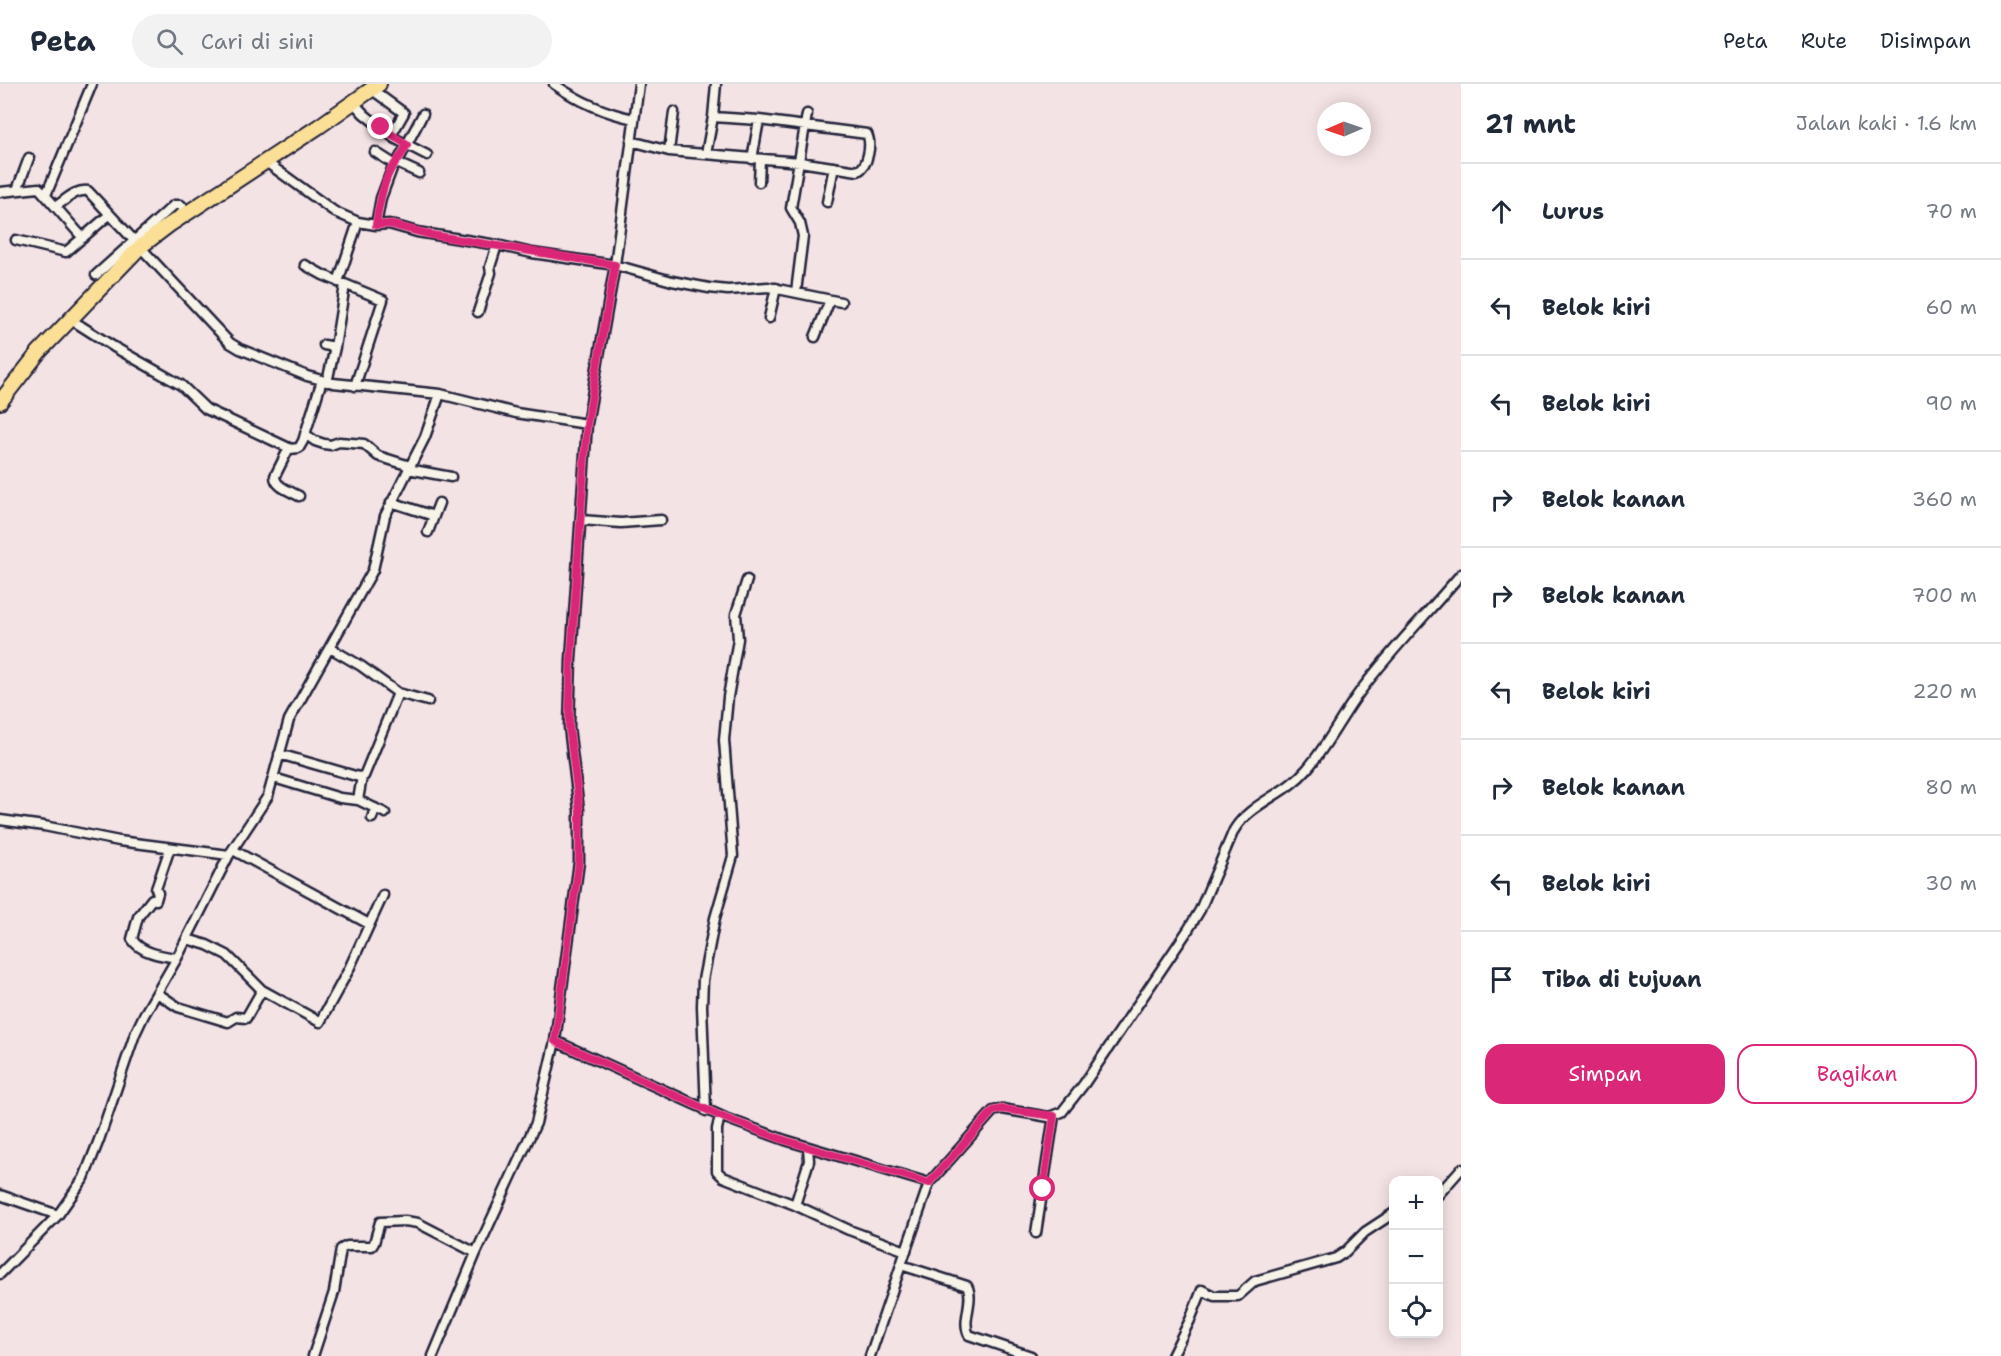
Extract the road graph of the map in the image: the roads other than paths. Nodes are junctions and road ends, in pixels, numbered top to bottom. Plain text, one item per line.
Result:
1 (92, 84) edge
2 (554, 84) edge
3 (639, 84) edge
4 (716, 84) edge
5 (375, 86) edge
6 (352, 102) junction
7 (675, 112) dead end
8 (404, 113) junction
9 (423, 114) dead end
10 (807, 114) dead end
11 (713, 117) junction
12 (634, 119) junction
13 (759, 120) junction
14 (417, 125) junction
15 (805, 126) junction
16 (392, 134) junction
17 (631, 141) junction
18 (407, 145) junction
19 (669, 151) junction
20 (375, 152) dead end
21 (706, 154) junction
22 (427, 155) dead end
23 (28, 158) dead end
24 (756, 160) junction
25 (266, 162) junction
26 (800, 162) junction
27 (396, 164) junction
28 (834, 167) junction
29 (419, 173) dead end
30 (759, 182) dead end
31 (17, 190) junction
32 (0, 192) edge
33 (46, 195) junction
34 (827, 202) dead end
35 (56, 206) junction
36 (108, 215) junction
37 (358, 222) junction
38 (376, 225) junction
39 (83, 238) junction
40 (16, 240) dead end
41 (137, 244) junction
42 (496, 245) junction
43 (305, 265) dead end
44 (615, 265) junction
45 (96, 275) dead end
46 (342, 283) junction
47 (776, 288) junction
48 (796, 291) junction
49 (830, 300) junction
50 (841, 302) dead end
51 (478, 312) dead end
52 (769, 318) dead end
53 (70, 319) junction
54 (815, 337) dead end
55 (324, 345) dead end
56 (335, 348) junction
57 (324, 381) junction
58 (355, 386) junction
59 (440, 394) junction
60 (0, 402) edge
61 (587, 424) junction
62 (305, 434) junction
63 (290, 449) junction
64 (409, 468) junction
65 (451, 477) dead end
66 (298, 496) dead end
67 (391, 502) junction
68 (439, 503) dead end
69 (434, 516) junction
70 (581, 520) junction
71 (661, 520) dead end
72 (428, 532) dead end
73 (1461, 574) edge
74 (747, 580) dead end
75 (330, 648) junction
76 (398, 693) junction
77 (428, 701) dead end
78 (279, 754) junction
79 (362, 777) junction
80 (274, 778) junction
81 (358, 800) junction
82 (375, 808) junction
83 (385, 813) dead end
84 (372, 818) dead end
85 (0, 820) edge
86 (170, 848) junction
87 (231, 852) junction
88 (383, 895) dead end
89 (369, 924) junction
90 (187, 939) junction
91 (177, 958) junction
92 (262, 990) junction
93 (157, 993) junction
94 (555, 1041) junction
95 (706, 1111) junction
96 (720, 1116) junction
97 (1054, 1116) junction
98 (808, 1147) junction
99 (1461, 1169) edge
100 (929, 1183) junction
101 (1443, 1189) edge
102 (0, 1195) edge
103 (795, 1205) junction
104 (58, 1215) junction
105 (1389, 1216) edge
106 (1036, 1233) dead end
107 (906, 1251) junction
108 (476, 1253) junction
109 (901, 1265) junction
110 (0, 1273) edge
111 (313, 1356) edge
112 (433, 1356) edge
113 (870, 1356) edge
114 (1031, 1356) edge
115 (1172, 1356) edge

1 - 33 street
2 - 12 street
3 - 12 street
4 - 11 street
5 - 6 main road
5 - 8 street
6 - 16 street
6 - 25 main road
7 - 19 street
8 - 14 street
8 - 16 street
9 - 14 street
10 - 15 street
11 - 13 street
11 - 21 street
12 - 17 street
13 - 15 street
13 - 24 street
14 - 18 street
15 - 26 street
15 - 28 street
16 - 18 street
17 - 19 street
17 - 44 street
18 - 22 street
18 - 27 street
19 - 21 street
20 - 27 street
21 - 24 street
23 - 31 street
24 - 26 street
24 - 30 street
25 - 37 street
25 - 41 main road
26 - 28 street
26 - 48 street
27 - 29 street
27 - 38 street
28 - 34 street
31 - 32 street
31 - 33 street
33 - 35 street
35 - 36 street
35 - 39 street
36 - 39 street
36 - 41 street
37 - 38 street
37 - 46 street
38 - 42 street
39 - 40 street
41 - 45 street
41 - 53 main road
41 - 57 street
42 - 44 street
42 - 51 street
43 - 46 street
44 - 47 street
44 - 61 street
46 - 56 street
46 - 58 street
47 - 48 street
47 - 52 street
48 - 49 street
49 - 50 street
49 - 54 street
53 - 60 main road
53 - 63 street
55 - 56 street
56 - 57 street
57 - 58 street
57 - 62 street
58 - 59 street
59 - 61 street
59 - 64 street
61 - 70 street
62 - 63 street
62 - 64 street
63 - 66 street
64 - 65 street
64 - 67 street
67 - 69 street
67 - 75 street
68 - 69 street
69 - 72 street
70 - 71 street
70 - 94 street
73 - 97 street
74 - 95 street
75 - 76 street
75 - 78 street
76 - 77 street
76 - 79 street
78 - 79 street
78 - 80 street
79 - 81 street
80 - 81 street
80 - 87 street
81 - 82 street
82 - 83 street
82 - 84 street
85 - 86 street
86 - 87 street
86 - 91 street
87 - 89 street
87 - 90 street
88 - 89 street
89 - 92 street
90 - 91 street
90 - 92 street
91 - 93 street
92 - 93 street
93 - 104 street
94 - 95 street
94 - 108 street
95 - 96 street
96 - 98 street
96 - 103 street
97 - 100 street
97 - 106 street
98 - 100 street
98 - 103 street
99 - 101 street
100 - 107 street
102 - 104 street
103 - 107 street
104 - 110 street
105 - 115 street
107 - 109 street
108 - 111 street
108 - 112 street
109 - 113 street
109 - 114 street

